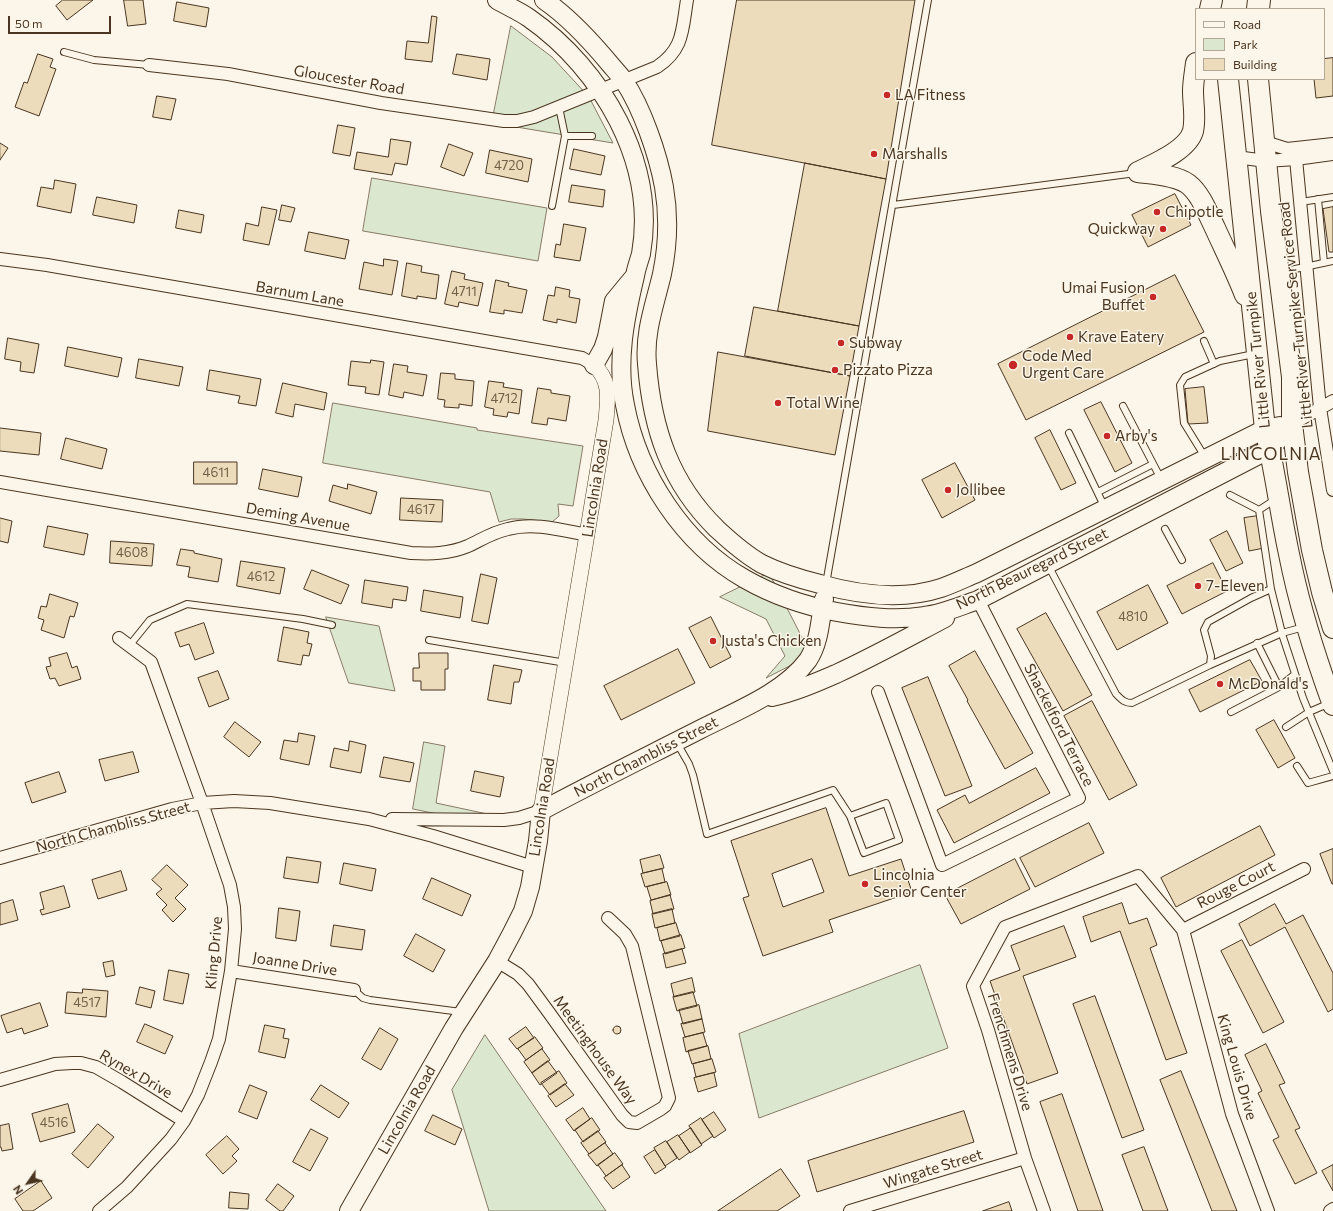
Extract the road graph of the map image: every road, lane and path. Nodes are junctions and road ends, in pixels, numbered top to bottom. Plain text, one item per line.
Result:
1 (497, 0) edge
2 (544, 0) edge
3 (687, 0) edge
4 (928, 0) edge
5 (64, 52) dead end
6 (149, 65) joint
7 (1195, 72) edge
8 (623, 80) junction
9 (1228, 80) edge
10 (1258, 80) edge
11 (601, 89) junction
12 (559, 107) junction
13 (565, 136) junction
14 (592, 136) dead end
15 (1333, 144) edge
16 (1265, 152) junction
17 (1333, 154) edge
18 (1236, 157) junction
19 (1296, 159) junction
20 (1138, 172) junction
21 (1333, 197) edge
22 (1318, 199) junction
23 (1301, 202) junction
24 (892, 205) junction
25 (552, 206) dead end
26 (0, 259) edge
27 (1333, 262) edge
28 (1324, 263) junction
29 (1307, 266) junction
30 (1279, 272) junction
31 (635, 276) junction
32 (1254, 317) junction
33 (1204, 341) dead end
34 (1257, 353) junction
35 (1214, 364) junction
36 (594, 365) junction
37 (1333, 401) edge
38 (1123, 406) dead end
39 (1320, 408) junction
40 (1292, 424) junction
41 (1265, 429) junction
42 (1069, 433) dead end
43 (1270, 449) junction
44 (1205, 459) junction
45 (1153, 464) junction
46 (1162, 481) junction
47 (0, 482) edge
48 (1333, 490) edge
49 (1098, 492) junction
50 (1230, 495) dead end
51 (1278, 497) junction
52 (1106, 509) junction
53 (1259, 510) junction
54 (1165, 529) dead end
55 (587, 535) junction
56 (1182, 560) dead end
57 (1048, 564) junction
58 (826, 586) junction
59 (1271, 589) junction
60 (978, 600) junction
61 (822, 609) junction
62 (332, 626) dead end
63 (1307, 626) junction
64 (1333, 628) edge
65 (1282, 633) junction
66 (429, 640) dead end
67 (124, 642) joint
68 (1257, 644) junction
69 (566, 662) junction
70 (1210, 665) junction
71 (1295, 674) junction
72 (1279, 687) junction
73 (878, 692) dead end
74 (758, 700) junction
75 (1332, 704) edge
76 (1231, 712) dead end
77 (1309, 712) junction
78 (1286, 727) dead end
79 (676, 742) junction
80 (1297, 766) dead end
81 (1333, 771) edge
82 (1333, 776) edge
83 (202, 803) junction
84 (541, 811) junction
85 (850, 816) junction
86 (369, 819) junction
87 (0, 858) edge
88 (533, 867) junction
89 (1304, 869) dead end
90 (608, 918) dead end
91 (1183, 930) junction
92 (497, 961) junction
93 (231, 970) junction
94 (354, 990) joint
95 (465, 1012) junction
96 (0, 1080) edge
97 (184, 1121) junction
98 (1025, 1158) junction
99 (1333, 1209) edge
100 (99, 1211) edge
101 (349, 1211) edge
102 (850, 1211) edge
103 (1044, 1211) edge
104 (1268, 1211) edge
105 (1330, 1211) edge

1 - 11 main road, North Beauregard Street
2 - 8 main road, North Beauregard Street
3 - 8 street
4 - 24 lane
5 - 6 lane, Gloucester Road
6 - 12 street, Gloucester Road
7 - 20 main road
8 - 11 street, Gloucester Road
8 - 58 main road, North Beauregard Street
9 - 18 main road, Little River Turnpike
10 - 16 main road, Little River Turnpike
11 - 12 street, Gloucester Road
11 - 31 main road, North Beauregard Street
12 - 13 lane
13 - 14 lane
13 - 25 lane
15 - 16 street
16 - 18 street
16 - 19 street
16 - 30 main road, Little River Turnpike
17 - 19 street
18 - 32 main road, Little River Turnpike
19 - 23 street, Little River Turnpike Service Road
20 - 24 lane
20 - 32 main road
21 - 22 lane
22 - 23 lane
22 - 28 lane
23 - 29 street, Little River Turnpike Service Road
24 - 58 lane
26 - 36 street, Barnum Lane
27 - 28 lane
28 - 29 lane
29 - 30 lane
29 - 39 street, Little River Turnpike Service Road
30 - 40 main road, Little River Turnpike
31 - 36 main road
31 - 61 main road, North Beauregard Street
32 - 34 main road, Little River Turnpike
33 - 35 lane
34 - 35 lane
34 - 41 main road, Little River Turnpike
35 - 44 lane
36 - 55 street, Lincolnia Road
37 - 39 street
38 - 45 lane
39 - 40 street
39 - 48 street, Little River Turnpike Service Road
40 - 41 main road, North Beauregard Street
40 - 43 main road
40 - 64 main road, Little River Turnpike
41 - 43 main road, Little River Turnpike
41 - 44 main road, North Beauregard Street
42 - 49 lane
43 - 51 main road, Little River Turnpike
43 - 57 main road, North Beauregard Street
44 - 46 main road, North Beauregard Street
45 - 46 lane
45 - 49 lane
46 - 52 main road, North Beauregard Street
47 - 55 street, Deming Avenue
49 - 52 lane
50 - 53 lane
51 - 53 lane
51 - 63 main road, Little River Turnpike
52 - 58 main road, North Beauregard Street
53 - 59 lane
54 - 56 lane
55 - 69 street, Lincolnia Road
57 - 60 main road, North Beauregard Street
57 - 70 lane
58 - 61 main road, North Chambliss Street
59 - 65 lane
59 - 70 lane
60 - 61 main road, North Beauregard Street
60 - 73 street, Shackelford Terrace
60 - 74 main road
61 - 74 main road, North Chambliss Street
62 - 67 lane
63 - 65 lane
63 - 75 main road, Little River Turnpike
65 - 68 lane
65 - 71 lane
66 - 69 lane
67 - 83 street, Kling Drive
68 - 70 lane
68 - 72 lane
69 - 84 street, Lincolnia Road
71 - 72 lane
71 - 77 lane
72 - 76 lane
74 - 79 main road, North Chambliss Street
75 - 77 lane
77 - 78 lane
77 - 81 lane
79 - 84 main road, North Chambliss Street
79 - 85 lane
80 - 82 lane
83 - 86 street, North Chambliss Street
83 - 87 street, North Chambliss Street
83 - 93 street, Kling Drive
84 - 86 street, North Chambliss Street
84 - 88 main road, Lincolnia Road
85 - 85 lane
86 - 88 street, North Chambliss Street
88 - 92 main road, Lincolnia Road
89 - 91 street, Rouge Court
90 - 92 street, Meetinghouse Way
91 - 98 street, Frenchmens Drive
91 - 104 street, King Louis Drive
92 - 95 main road, Lincolnia Road
93 - 94 street, Joanne Drive
93 - 97 street, Kling Drive
94 - 95 lane
95 - 101 main road, Lincolnia Road
96 - 97 street, Rynex Drive
97 - 100 street, Kling Drive
98 - 102 street, Wingate Street
98 - 103 street, Frenchmens Drive
99 - 105 street

